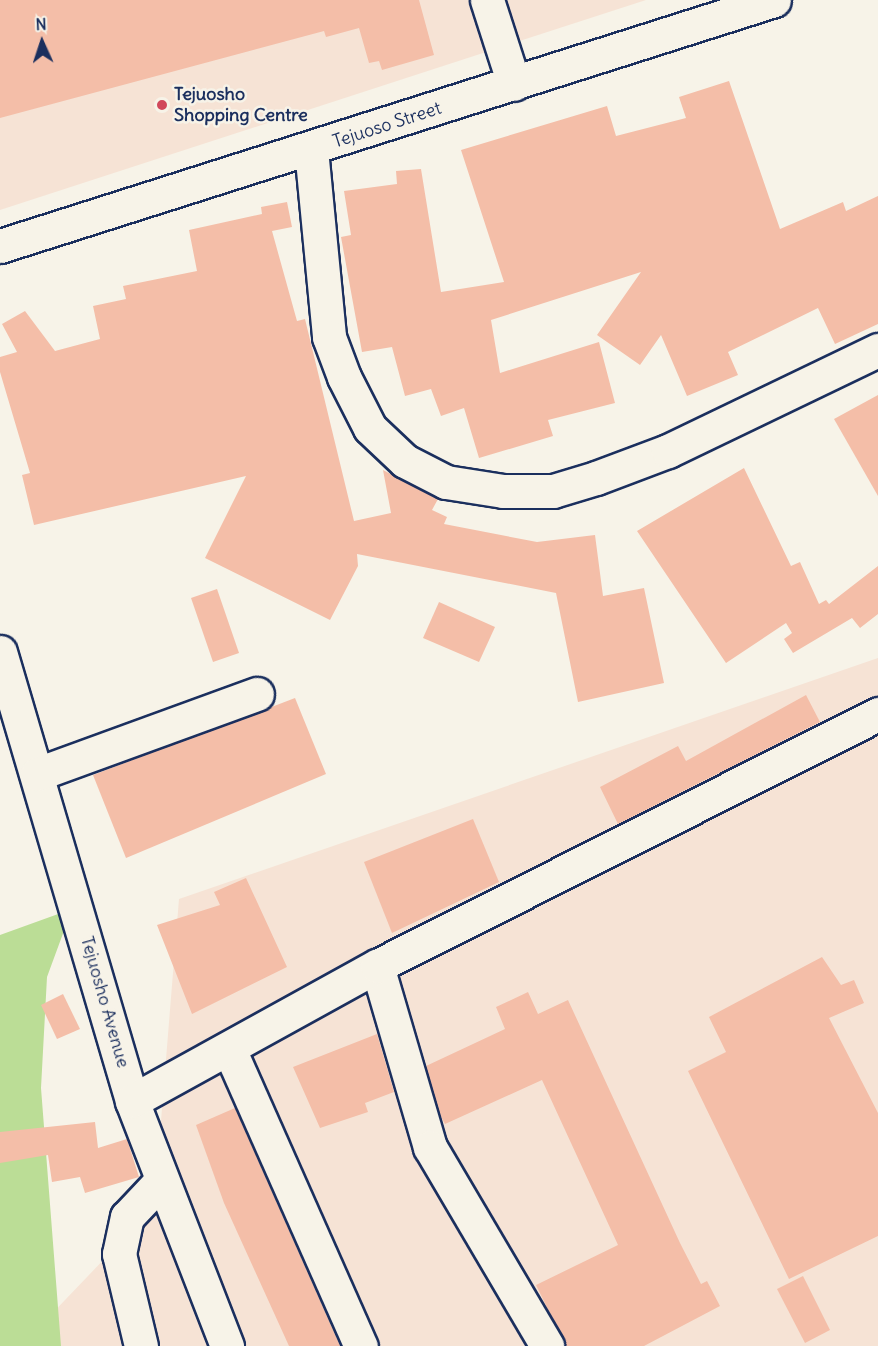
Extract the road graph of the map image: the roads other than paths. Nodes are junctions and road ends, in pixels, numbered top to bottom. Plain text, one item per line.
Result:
1 (487, 0) edge
2 (774, 0) edge
3 (514, 84) junction
4 (311, 149) junction
5 (0, 246) edge
6 (878, 350) edge
7 (0, 652) edge
8 (257, 694) dead end
9 (878, 714) edge
10 (37, 774) junction
11 (377, 966) junction
12 (230, 1051) junction
13 (132, 1101) junction
14 (160, 1182) junction
15 (141, 1346) edge
16 (227, 1346) edge
17 (361, 1346) edge
18 (547, 1346) edge

1 - 3 street
2 - 3 street, Tejuoso Street
3 - 4 street, Tejuoso Street
4 - 5 street, Tejuoso Street
4 - 6 street
7 - 10 street, Tejuosho Avenue
8 - 10 street
9 - 11 street
10 - 13 street, Tejuosho Avenue
11 - 12 street
11 - 18 street
12 - 13 street
12 - 17 street
13 - 14 street, Tejuosho Avenue
14 - 15 street
14 - 16 street, Tejuosho Avenue

